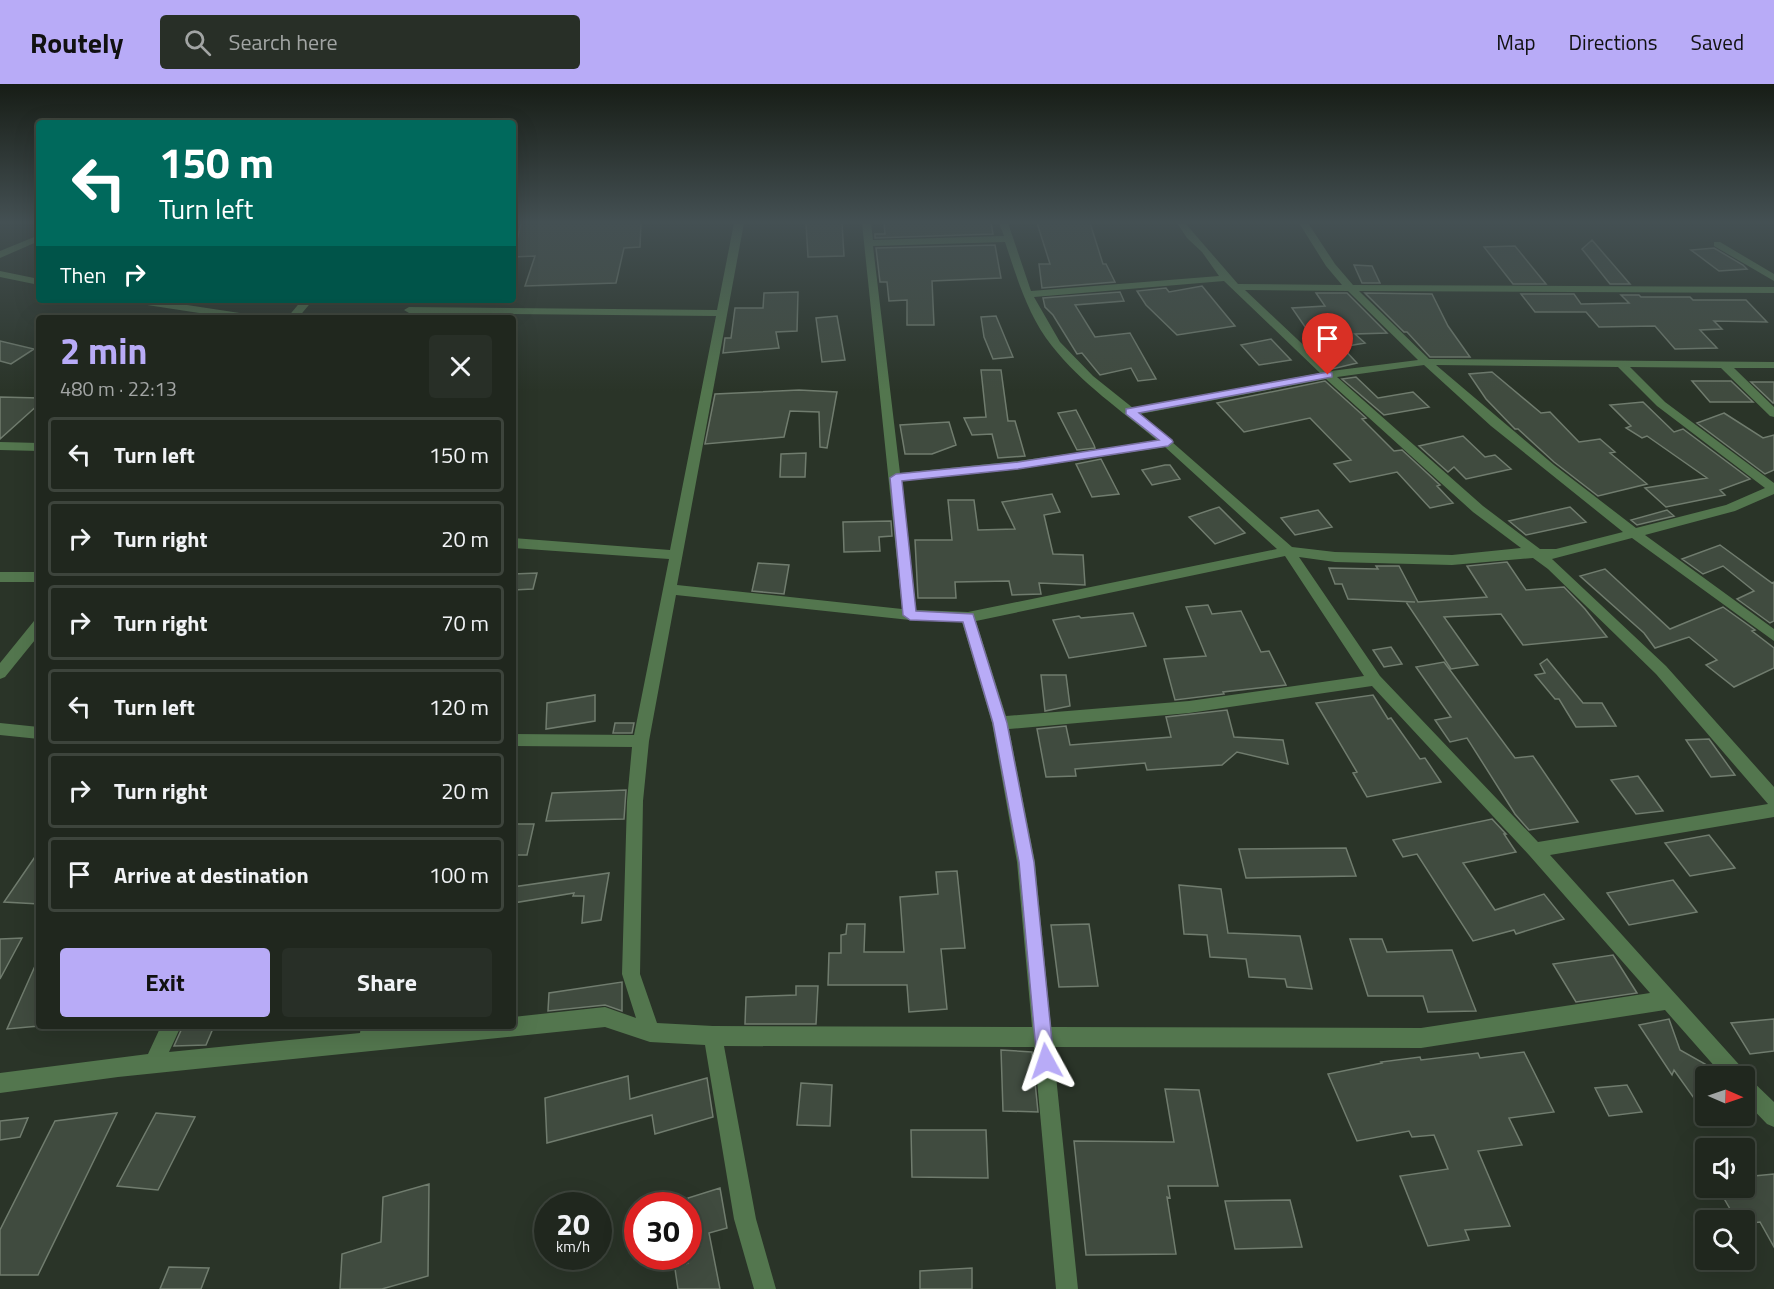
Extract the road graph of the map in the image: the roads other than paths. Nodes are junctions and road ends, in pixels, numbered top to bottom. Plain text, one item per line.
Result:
1 (727, 279) edge
2 (872, 279) edge
3 (1022, 279) edge
4 (1229, 279) edge
5 (1341, 279) edge
6 (1231, 282) junction
7 (1350, 286) junction
8 (1774, 290) edge
9 (1027, 294) junction
10 (154, 303) edge
11 (305, 303) edge
12 (409, 310) dead end
13 (721, 313) junction
14 (233, 315) edge
15 (295, 315) edge
16 (1425, 362) junction
17 (1620, 363) junction
18 (1723, 364) junction
19 (1774, 364) edge
20 (1328, 375) junction
21 (1130, 412) junction
22 (1774, 413) edge
23 (1168, 442) junction
24 (0, 446) edge
25 (36, 447) edge
26 (896, 478) junction
27 (1632, 534) junction
28 (516, 543) edge
29 (1288, 551) junction
30 (1534, 553) junction
31 (676, 555) junction
32 (0, 577) edge
33 (36, 577) edge
34 (670, 589) junction
35 (910, 615) junction
36 (968, 617) junction
37 (36, 628) edge
38 (1774, 636) edge
39 (0, 672) edge
40 (1375, 680) junction
41 (1000, 723) junction
42 (0, 729) edge
43 (36, 733) edge
44 (516, 740) edge
45 (640, 741) junction
46 (1774, 799) edge
47 (1774, 810) edge
48 (1535, 850) junction
49 (1667, 1000) junction
50 (516, 1023) edge
51 (170, 1029) edge
52 (438, 1029) edge
53 (650, 1032) junction
54 (369, 1034) edge
55 (713, 1036) junction
56 (1043, 1038) junction
57 (154, 1063) junction
58 (1727, 1066) edge
59 (0, 1083) edge
60 (1755, 1097) edge
61 (1774, 1117) edge
62 (765, 1289) edge
63 (1067, 1289) edge

1 - 13 street
2 - 26 street
3 - 9 street
4 - 6 street
5 - 7 street
6 - 7 street
6 - 9 street
6 - 20 street
7 - 8 street
7 - 16 street
9 - 21 street
10 - 14 street
11 - 15 street
12 - 13 street
13 - 31 street
16 - 17 street
16 - 20 street
16 - 27 street
17 - 18 street
17 - 27 street
18 - 19 street
18 - 22 street
20 - 21 street
20 - 30 street
21 - 23 street
23 - 26 street
23 - 29 street
24 - 25 street
26 - 35 street
27 - 30 street
27 - 38 street
28 - 31 street
29 - 30 street
29 - 36 street
29 - 40 street
30 - 46 street
31 - 34 street
32 - 33 street
34 - 35 street
34 - 45 street
35 - 36 street
36 - 41 street
37 - 39 street
40 - 41 street
40 - 48 street
41 - 56 street
42 - 43 street
44 - 45 street
45 - 53 street
47 - 48 street
48 - 49 street
49 - 56 street
49 - 58 street
50 - 53 street
51 - 57 street
52 - 54 street
53 - 55 street
54 - 57 street
55 - 56 street
55 - 62 street
56 - 63 street
57 - 59 street
60 - 61 street

